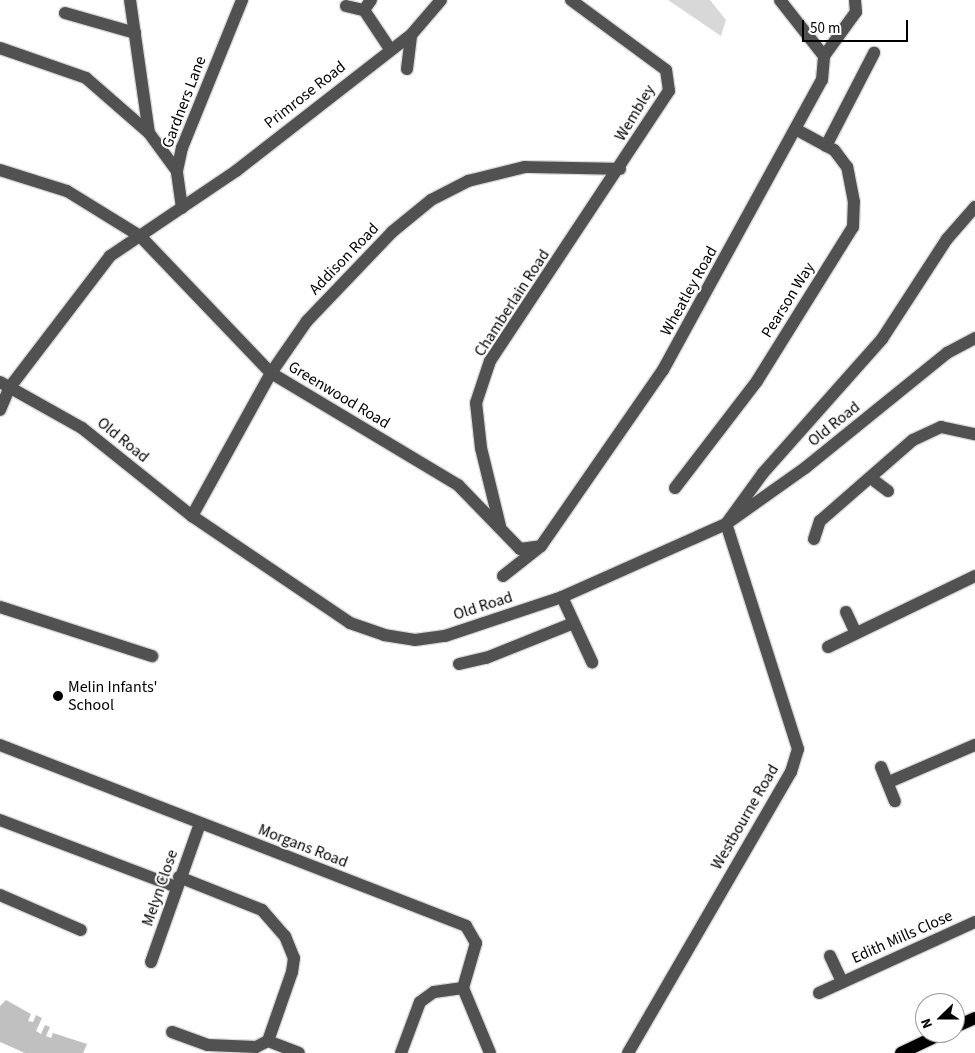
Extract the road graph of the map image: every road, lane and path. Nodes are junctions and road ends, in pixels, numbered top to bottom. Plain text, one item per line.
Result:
1 (130, 0) edge
2 (242, 0) edge
3 (441, 0) edge
4 (570, 0) edge
5 (780, 0) edge
6 (855, 0) edge
7 (368, 5) edge
8 (346, 6) dead end
9 (70, 16) dead end
10 (135, 33) junction
11 (411, 35) junction
12 (0, 48) edge
13 (390, 49) junction
14 (874, 53) dead end
15 (824, 56) junction
16 (407, 69) dead end
17 (797, 130) junction
18 (148, 133) junction
19 (826, 146) junction
20 (0, 170) edge
21 (620, 170) junction
22 (177, 171) junction
23 (975, 207) edge
24 (182, 208) junction
25 (140, 236) junction
26 (975, 338) edge
27 (271, 373) junction
28 (5, 384) edge
29 (0, 410) edge
30 (975, 434) edge
31 (872, 479) junction
32 (675, 488) dead end
33 (888, 492) dead end
34 (192, 516) junction
35 (726, 524) junction
36 (500, 526) junction
37 (814, 539) dead end
38 (541, 546) junction
39 (504, 576) dead end
40 (975, 576) edge
41 (562, 597) junction
42 (0, 607) edge
43 (846, 612) dead end
44 (571, 624) junction
45 (855, 631) junction
46 (828, 647) dead end
47 (152, 656) dead end
48 (592, 662) dead end
49 (460, 664) dead end
50 (0, 745) edge
51 (975, 745) edge
52 (881, 767) dead end
53 (889, 782) junction
54 (895, 801) dead end
55 (0, 820) edge
56 (200, 824) junction
57 (178, 882) junction
58 (0, 895) edge
59 (975, 922) edge
60 (81, 930) dead end
61 (830, 956) dead end
62 (151, 962) dead end
63 (842, 982) junction
64 (463, 988) junction
65 (820, 993) dead end
66 (172, 1032) dead end
67 (268, 1041) junction
68 (922, 1043) edge
69 (299, 1053) edge
70 (401, 1053) edge
71 (490, 1053) edge
72 (628, 1053) edge
73 (901, 1053) edge

1 - 10 street
2 - 22 street, Gardners Lane
3 - 11 street, Primrose Road
4 - 21 street, Wembley
5 - 15 street
6 - 15 street
7 - 8 street
7 - 13 street
9 - 10 street
10 - 18 street
11 - 13 street, Primrose Road
11 - 16 street
12 - 18 street
13 - 24 street, Primrose Road
14 - 19 street
15 - 17 street, Wheatley Road
17 - 19 street, Pearson Way
17 - 38 street, Wheatley Road
18 - 22 street
19 - 32 street, Pearson Way
20 - 25 street, Greenwood Road
21 - 27 street, Addison Road
21 - 36 street, Chamberlain Road
22 - 24 street, Gardners Lane
23 - 35 street
24 - 25 street
25 - 27 street, Greenwood Road
25 - 28 street
26 - 35 street, Old Road
27 - 34 street, Addison Road
27 - 36 street, Greenwood Road
28 - 29 street
28 - 34 street, Old Road
30 - 31 street
31 - 33 street
31 - 37 street
34 - 41 street, Old Road
35 - 41 street, Old Road
35 - 72 street, Westbourne Road
36 - 38 street, Greenwood Road
38 - 39 street, Wheatley Road
40 - 45 street
41 - 44 street
42 - 47 street
43 - 45 street
44 - 48 street
44 - 49 street
45 - 46 street
50 - 56 street, Morgans Road
51 - 53 street
52 - 53 street
53 - 54 street
55 - 57 street
56 - 57 street, Melyn Close
56 - 64 street, Morgans Road
57 - 62 street, Melyn Close
57 - 67 street
58 - 60 street
59 - 63 street, Edith Mills Close
61 - 63 street, Edith Mills Close
63 - 65 street, Edith Mills Close
64 - 70 street
64 - 71 street
66 - 67 street
67 - 69 street
68 - 73 main road

